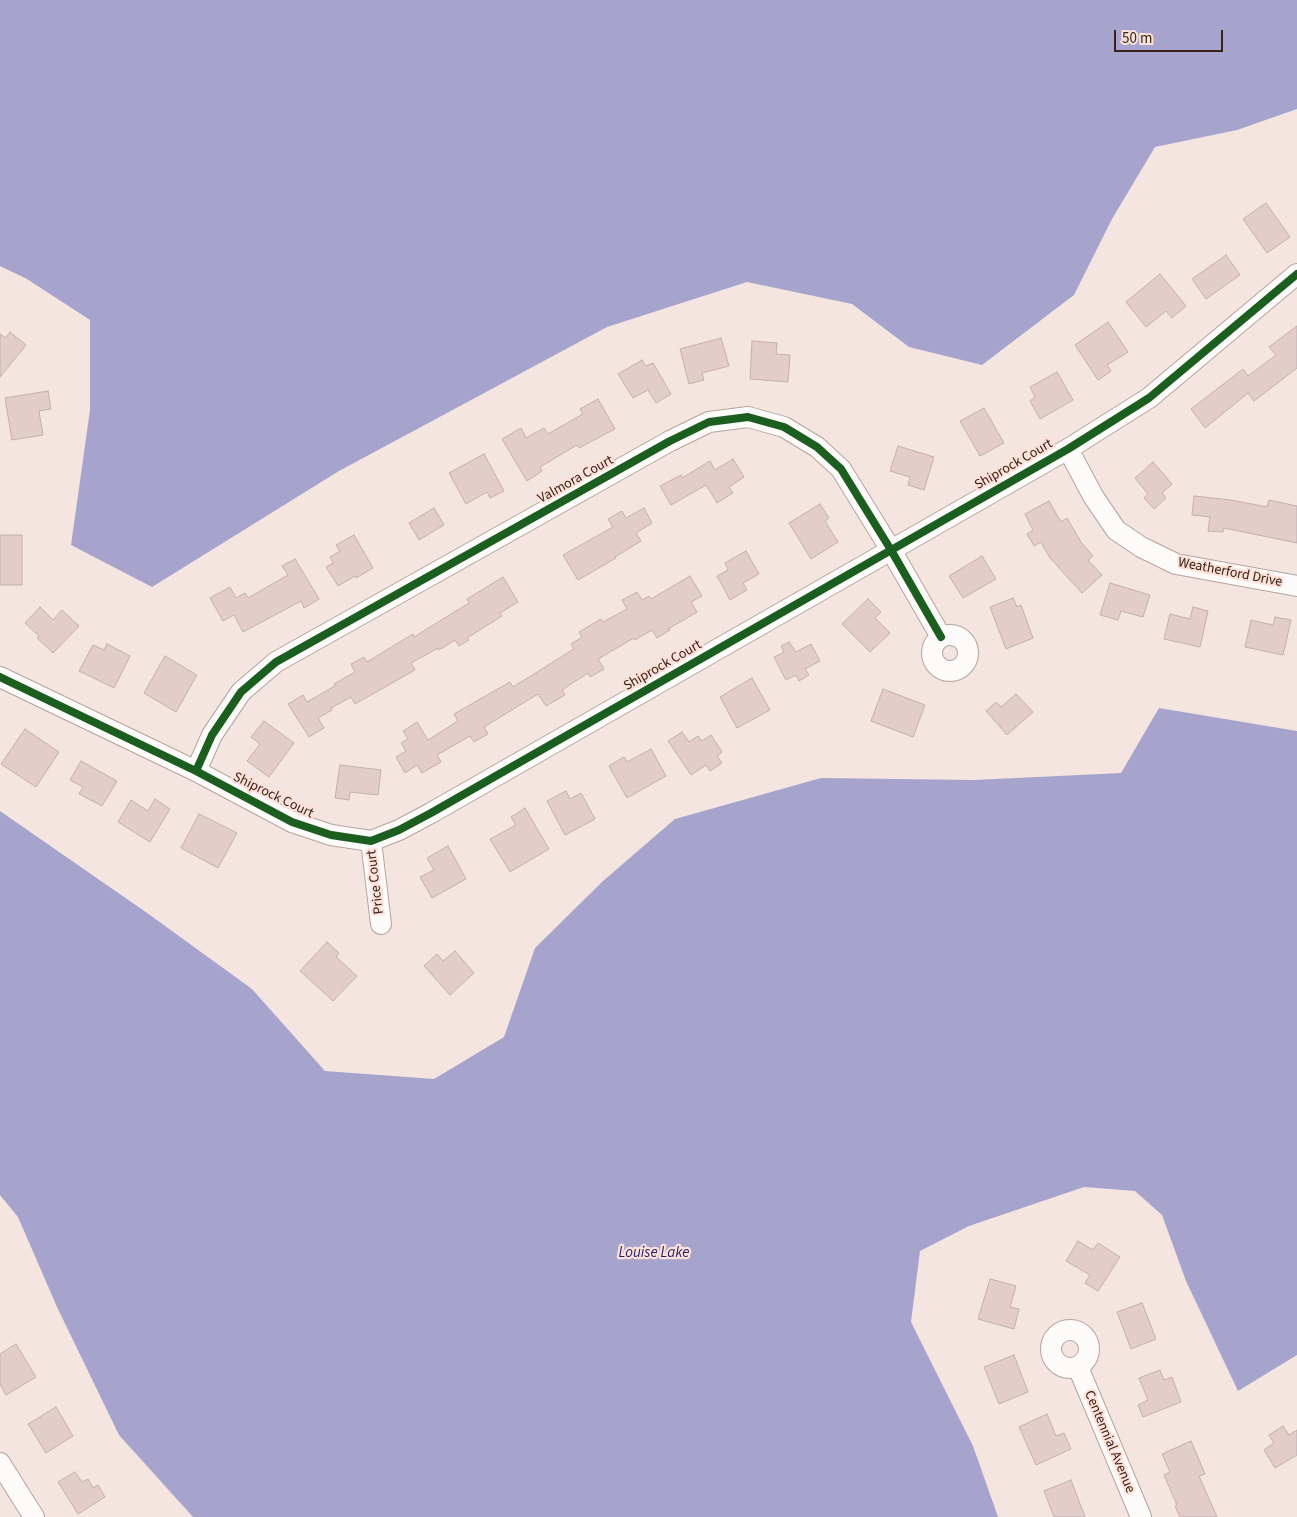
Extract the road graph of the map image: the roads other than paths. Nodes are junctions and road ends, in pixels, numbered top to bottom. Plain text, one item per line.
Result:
1 (1297, 274) edge
2 (1068, 449) junction
3 (891, 550) junction
4 (1297, 586) edge
5 (941, 637) dead end
6 (0, 677) edge
7 (196, 771) junction
8 (371, 841) junction
9 (382, 924) dead end
10 (1078, 1366) dead end
11 (0, 1463) edge
12 (34, 1517) edge
13 (1141, 1517) edge

1 - 2 street, Shiprock Court
2 - 3 street, Shiprock Court
2 - 4 street, Weatherford Drive
3 - 5 street, Valmora Court
3 - 7 street, Valmora Court
3 - 8 street, Shiprock Court
6 - 7 street, Shiprock Court
7 - 8 street, Shiprock Court
8 - 9 street, Price Court
10 - 13 street, Centennial Avenue
11 - 12 street

